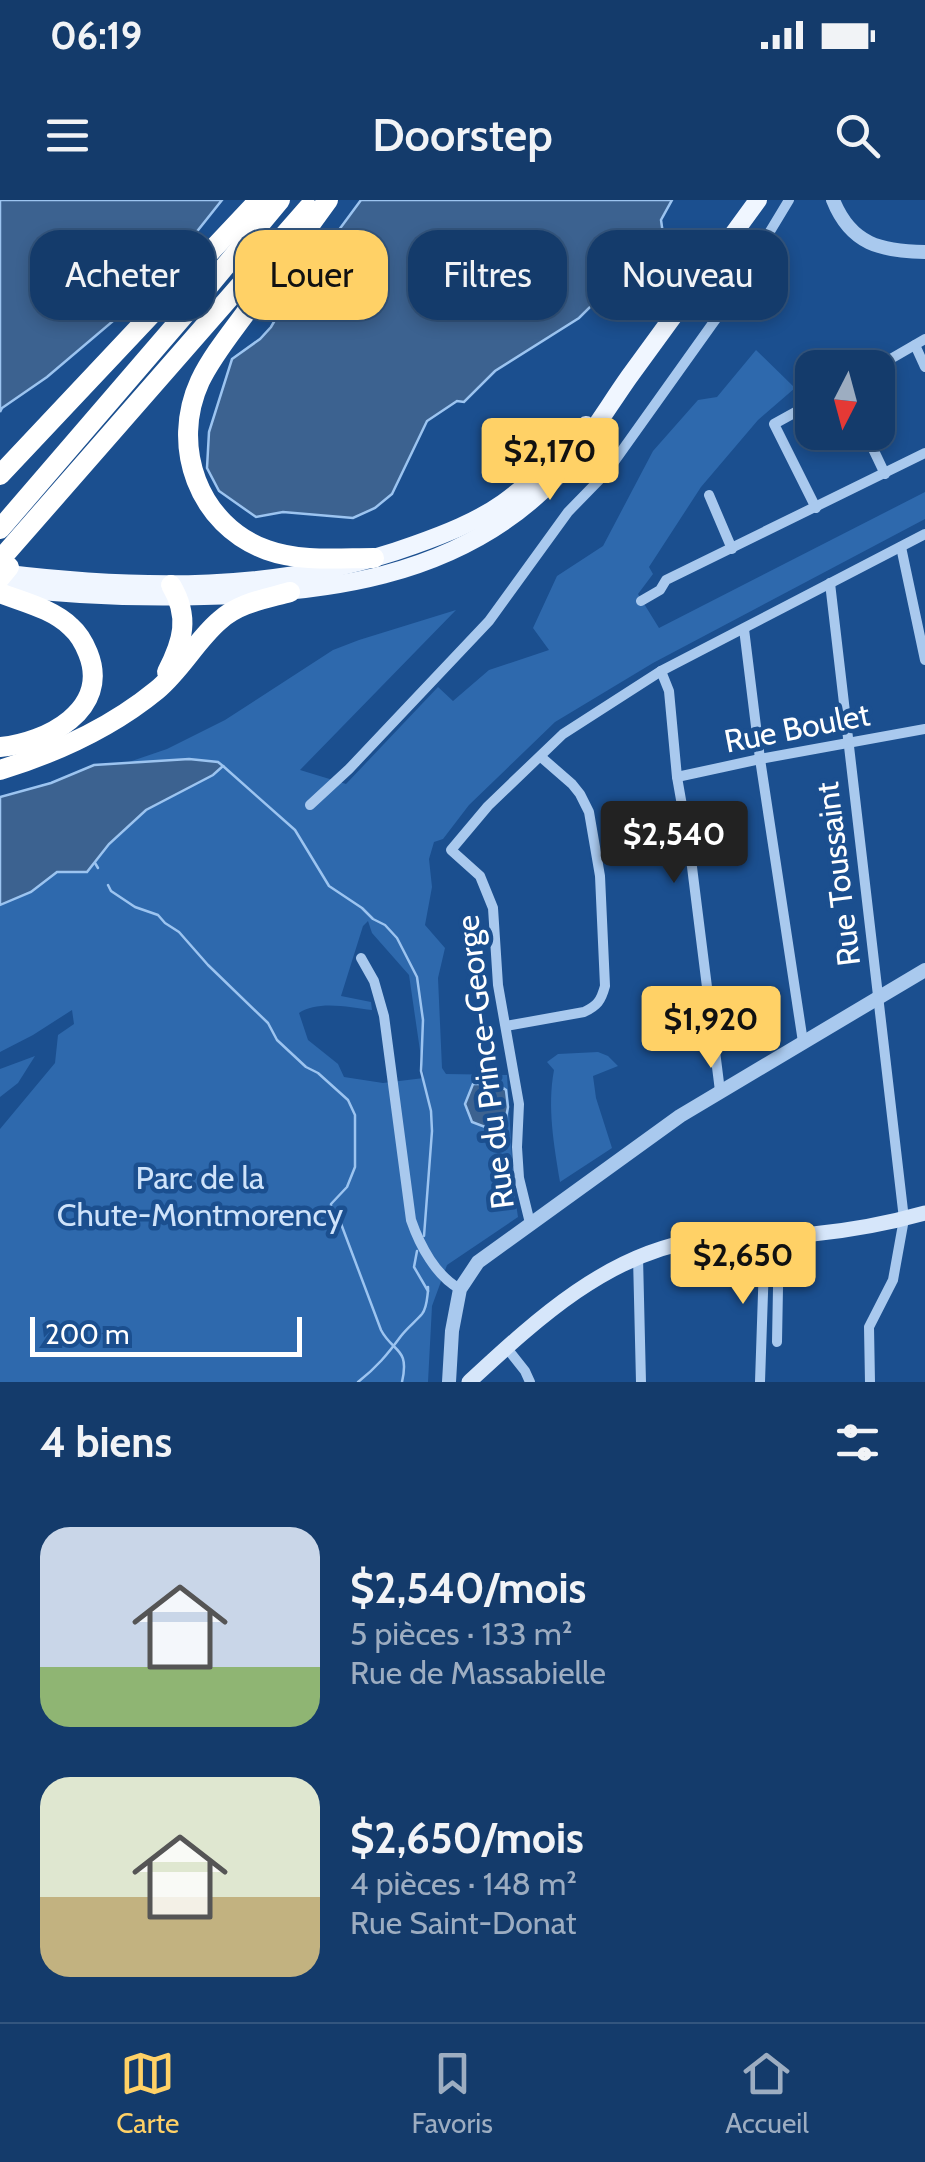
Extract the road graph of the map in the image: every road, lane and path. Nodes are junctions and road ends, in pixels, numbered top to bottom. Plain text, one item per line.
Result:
1 (259, 200) edge
2 (280, 200) edge
3 (315, 200) edge
4 (328, 200) edge
5 (758, 200) edge
6 (789, 200) edge
7 (833, 200) edge
8 (925, 252) edge
9 (920, 342) edge
10 (895, 356) edge
11 (925, 366) edge
12 (627, 380) junction
13 (795, 412) edge
14 (874, 450) edge
15 (925, 453) edge
16 (886, 474) junction
17 (0, 475) edge
18 (708, 495) dead end
19 (816, 508) junction
20 (0, 528) edge
21 (925, 534) edge
22 (901, 546) junction
23 (732, 549) junction
24 (374, 558) junction
25 (2, 576) edge
26 (830, 583) junction
27 (174, 591) junction
28 (290, 592) junction
29 (641, 601) dead end
30 (744, 629) junction
31 (925, 660) edge
32 (661, 672) junction
33 (160, 688) junction
34 (925, 729) edge
35 (848, 745) junction
36 (0, 747) edge
37 (541, 756) junction
38 (760, 759) junction
39 (0, 770) edge
40 (678, 777) junction
41 (310, 806) dead end
42 (361, 958) dead end
43 (925, 970) edge
44 (879, 998) junction
45 (506, 1026) junction
46 (803, 1042) junction
47 (720, 1091) junction
48 (925, 1213) edge
49 (904, 1219) junction
50 (530, 1224) junction
51 (772, 1234) junction
52 (638, 1257) junction
53 (460, 1289) junction
54 (777, 1342) dead end
55 (506, 1347) junction
56 (449, 1382) edge
57 (469, 1382) edge
58 (530, 1382) edge
59 (642, 1382) edge
60 (760, 1382) edge
61 (870, 1382) edge

1 - 17 highway
2 - 20 highway
3 - 25 highway
4 - 24 highway
5 - 12 main road
6 - 41 street
7 - 8 street
9 - 10 street
9 - 11 street
12 - 24 main road
12 - 28 main road
13 - 19 street
14 - 16 street
15 - 16 street
16 - 19 street
18 - 23 street
19 - 23 street
21 - 22 street
22 - 26 street
22 - 31 street
23 - 29 street
24 - 27 main road
25 - 27 main road
25 - 36 highway
26 - 30 street
26 - 35 street, Rue Toussaint
27 - 28 main road
27 - 33 highway
28 - 33 highway
30 - 32 street
30 - 38 street
32 - 37 street
32 - 40 street
33 - 39 highway
34 - 35 street, Rue Boulet
35 - 38 street, Rue Boulet
35 - 44 street, Rue Toussaint
37 - 45 street, Rue du Prince-George
37 - 45 street
38 - 40 street, Rue Boulet
38 - 46 street
40 - 47 street
42 - 53 street
43 - 44 street
44 - 46 street
44 - 49 street, Rue Toussaint
45 - 50 street, Rue du Prince-George
46 - 47 street
47 - 50 street
48 - 49 main road
49 - 51 main road
49 - 61 street, Rue Toussaint
50 - 53 street
51 - 52 main road
51 - 54 street
51 - 60 street
52 - 55 main road
52 - 59 street
53 - 56 street
55 - 57 main road
55 - 58 street

